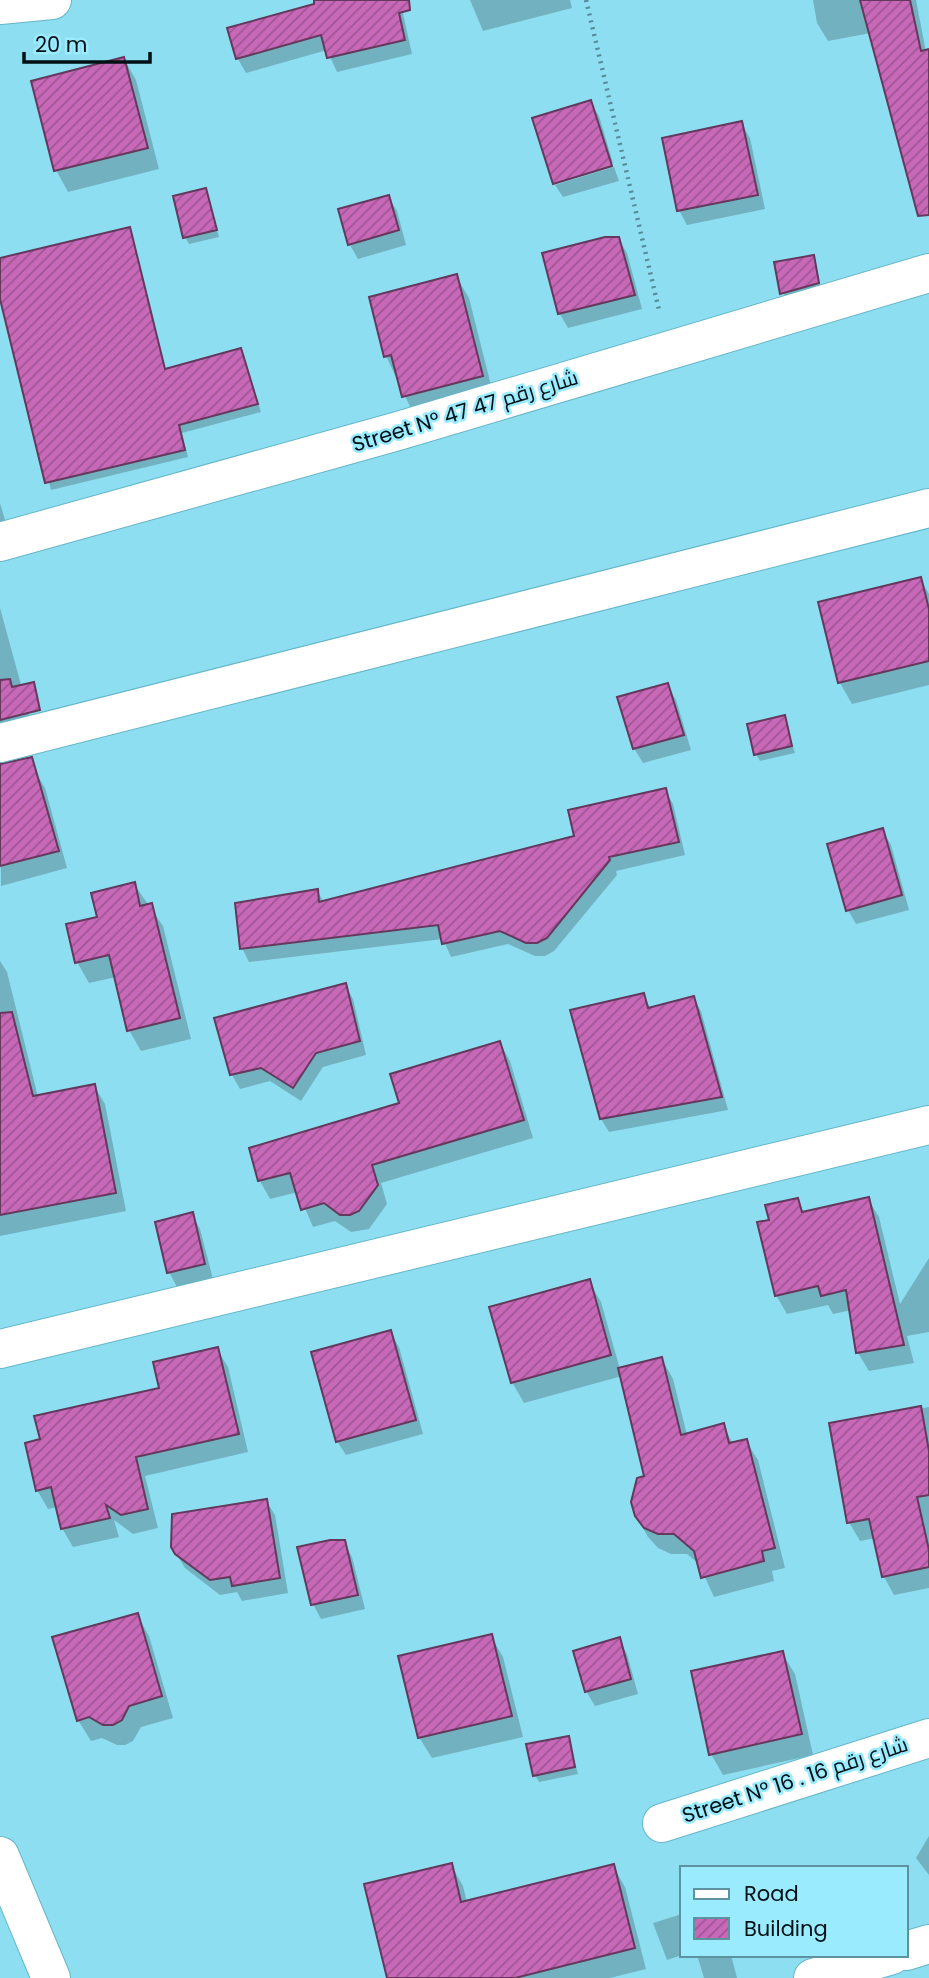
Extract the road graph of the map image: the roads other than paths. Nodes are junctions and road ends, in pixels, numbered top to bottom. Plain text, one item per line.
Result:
1 (52, 0) edge
2 (0, 5) edge
3 (929, 273) edge
4 (929, 508) edge
5 (0, 542) edge
6 (0, 743) edge
7 (929, 1125) edge
8 (0, 1349) edge
9 (929, 1738) edge
10 (662, 1823) dead end
11 (0, 1856) edge
12 (929, 1944) edge
13 (908, 1950) edge
14 (885, 1957) edge
15 (51, 1978) edge
16 (813, 1978) edge

1 - 2 street
3 - 5 street, Street N° 47 شارع رقم 47
4 - 6 street
7 - 8 street
9 - 10 street, Street N° 16 . شارع رقم 16
11 - 15 street
12 - 13 street
14 - 16 street

